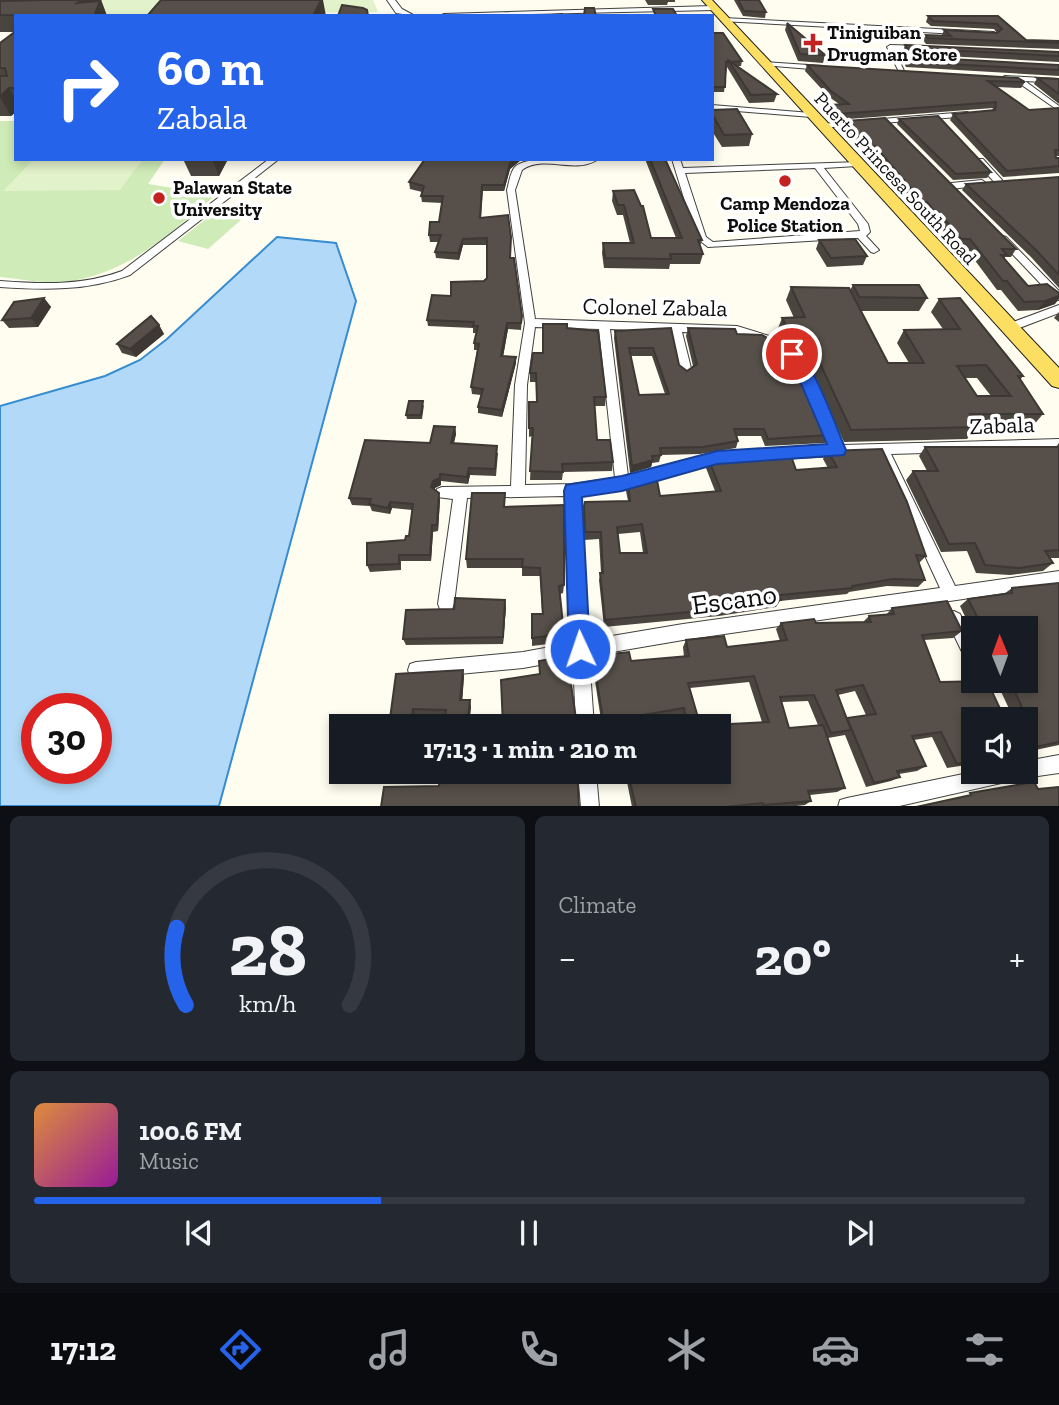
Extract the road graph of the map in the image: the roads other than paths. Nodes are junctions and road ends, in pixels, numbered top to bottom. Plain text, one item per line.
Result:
1 (382, 0) edge
2 (391, 0) edge
3 (385, 10) dead end
4 (715, 10) edge
5 (406, 14) edge
6 (534, 14) edge
7 (609, 14) edge
8 (994, 34) edge
9 (924, 47) edge
10 (895, 58) junction
11 (936, 60) edge
12 (764, 64) junction
13 (833, 68) edge
14 (888, 72) edge
15 (902, 73) junction
16 (915, 73) edge
17 (992, 78) edge
18 (1018, 79) junction
19 (1059, 81) edge
20 (714, 107) edge
21 (1059, 109) edge
22 (975, 114) edge
23 (939, 117) junction
24 (816, 120) junction
25 (884, 120) junction
26 (948, 127) edge
27 (894, 130) edge
28 (973, 154) edge
29 (272, 161) edge
30 (586, 161) edge
31 (677, 161) edge
32 (857, 164) junction
33 (818, 166) junction
34 (680, 171) junction
35 (941, 176) edge
36 (1011, 181) edge
37 (999, 182) junction
38 (951, 186) junction
39 (959, 194) edge
40 (996, 232) edge
41 (860, 235) junction
42 (874, 250) dead end
43 (0, 284) edge
44 (1059, 297) edge
45 (1059, 309) edge
46 (530, 323) junction
47 (604, 328) junction
48 (676, 328) junction
49 (1009, 328) junction
50 (686, 372) edge
51 (1059, 381) edge
52 (1059, 444) edge
53 (838, 450) junction
54 (883, 450) junction
55 (622, 483) junction
56 (572, 491) junction
57 (518, 492) junction
58 (442, 493) edge
59 (461, 494) junction
60 (1059, 578) edge
61 (946, 593) junction
62 (446, 604) dead end
63 (961, 628) edge
64 (580, 649) junction
65 (416, 670) edge
66 (583, 714) edge
67 (1059, 764) edge
68 (1038, 766) edge
69 (961, 782) edge
70 (588, 784) edge
71 (590, 806) edge
72 (853, 806) edge

1 - 3 street
2 - 5 street
4 - 6 street
4 - 7 street
4 - 8 street
4 - 12 main road, Puerto Princesa South Road
9 - 10 street
10 - 11 street
10 - 15 street
12 - 13 street
12 - 24 main road, Puerto Princesa South Road
14 - 15 street
15 - 16 street
17 - 18 street
18 - 19 street
18 - 21 street
20 - 24 street
22 - 23 street
23 - 25 street
23 - 26 street
24 - 25 street
24 - 32 main road, Puerto Princesa South Road
25 - 27 street
28 - 37 street
29 - 43 street
30 - 46 street
31 - 34 street
32 - 33 street
32 - 49 main road, Puerto Princesa South Road
33 - 34 street
33 - 41 street
34 - 41 street
35 - 38 street
36 - 37 street
37 - 38 street
38 - 39 street
40 - 44 street
41 - 42 street
45 - 49 street
46 - 47 street, Colonel Zabala
46 - 57 street
47 - 48 street, Colonel Zabala
47 - 55 street
48 - 50 street
48 - 53 street, Colonel Zabala
49 - 51 main road, Puerto Princesa South Road
52 - 54 street, Zabala
53 - 54 street, Zabala
53 - 55 street, Zabala
54 - 61 street
55 - 56 street, Zabala
56 - 57 street, Zabala
56 - 64 street
57 - 59 street, Zabala
58 - 59 street, Zabala
59 - 62 street
60 - 61 street, Escano
61 - 63 street
61 - 64 street, Escano
64 - 65 street, Escano
64 - 66 street
67 - 68 street
69 - 72 street
70 - 71 street

